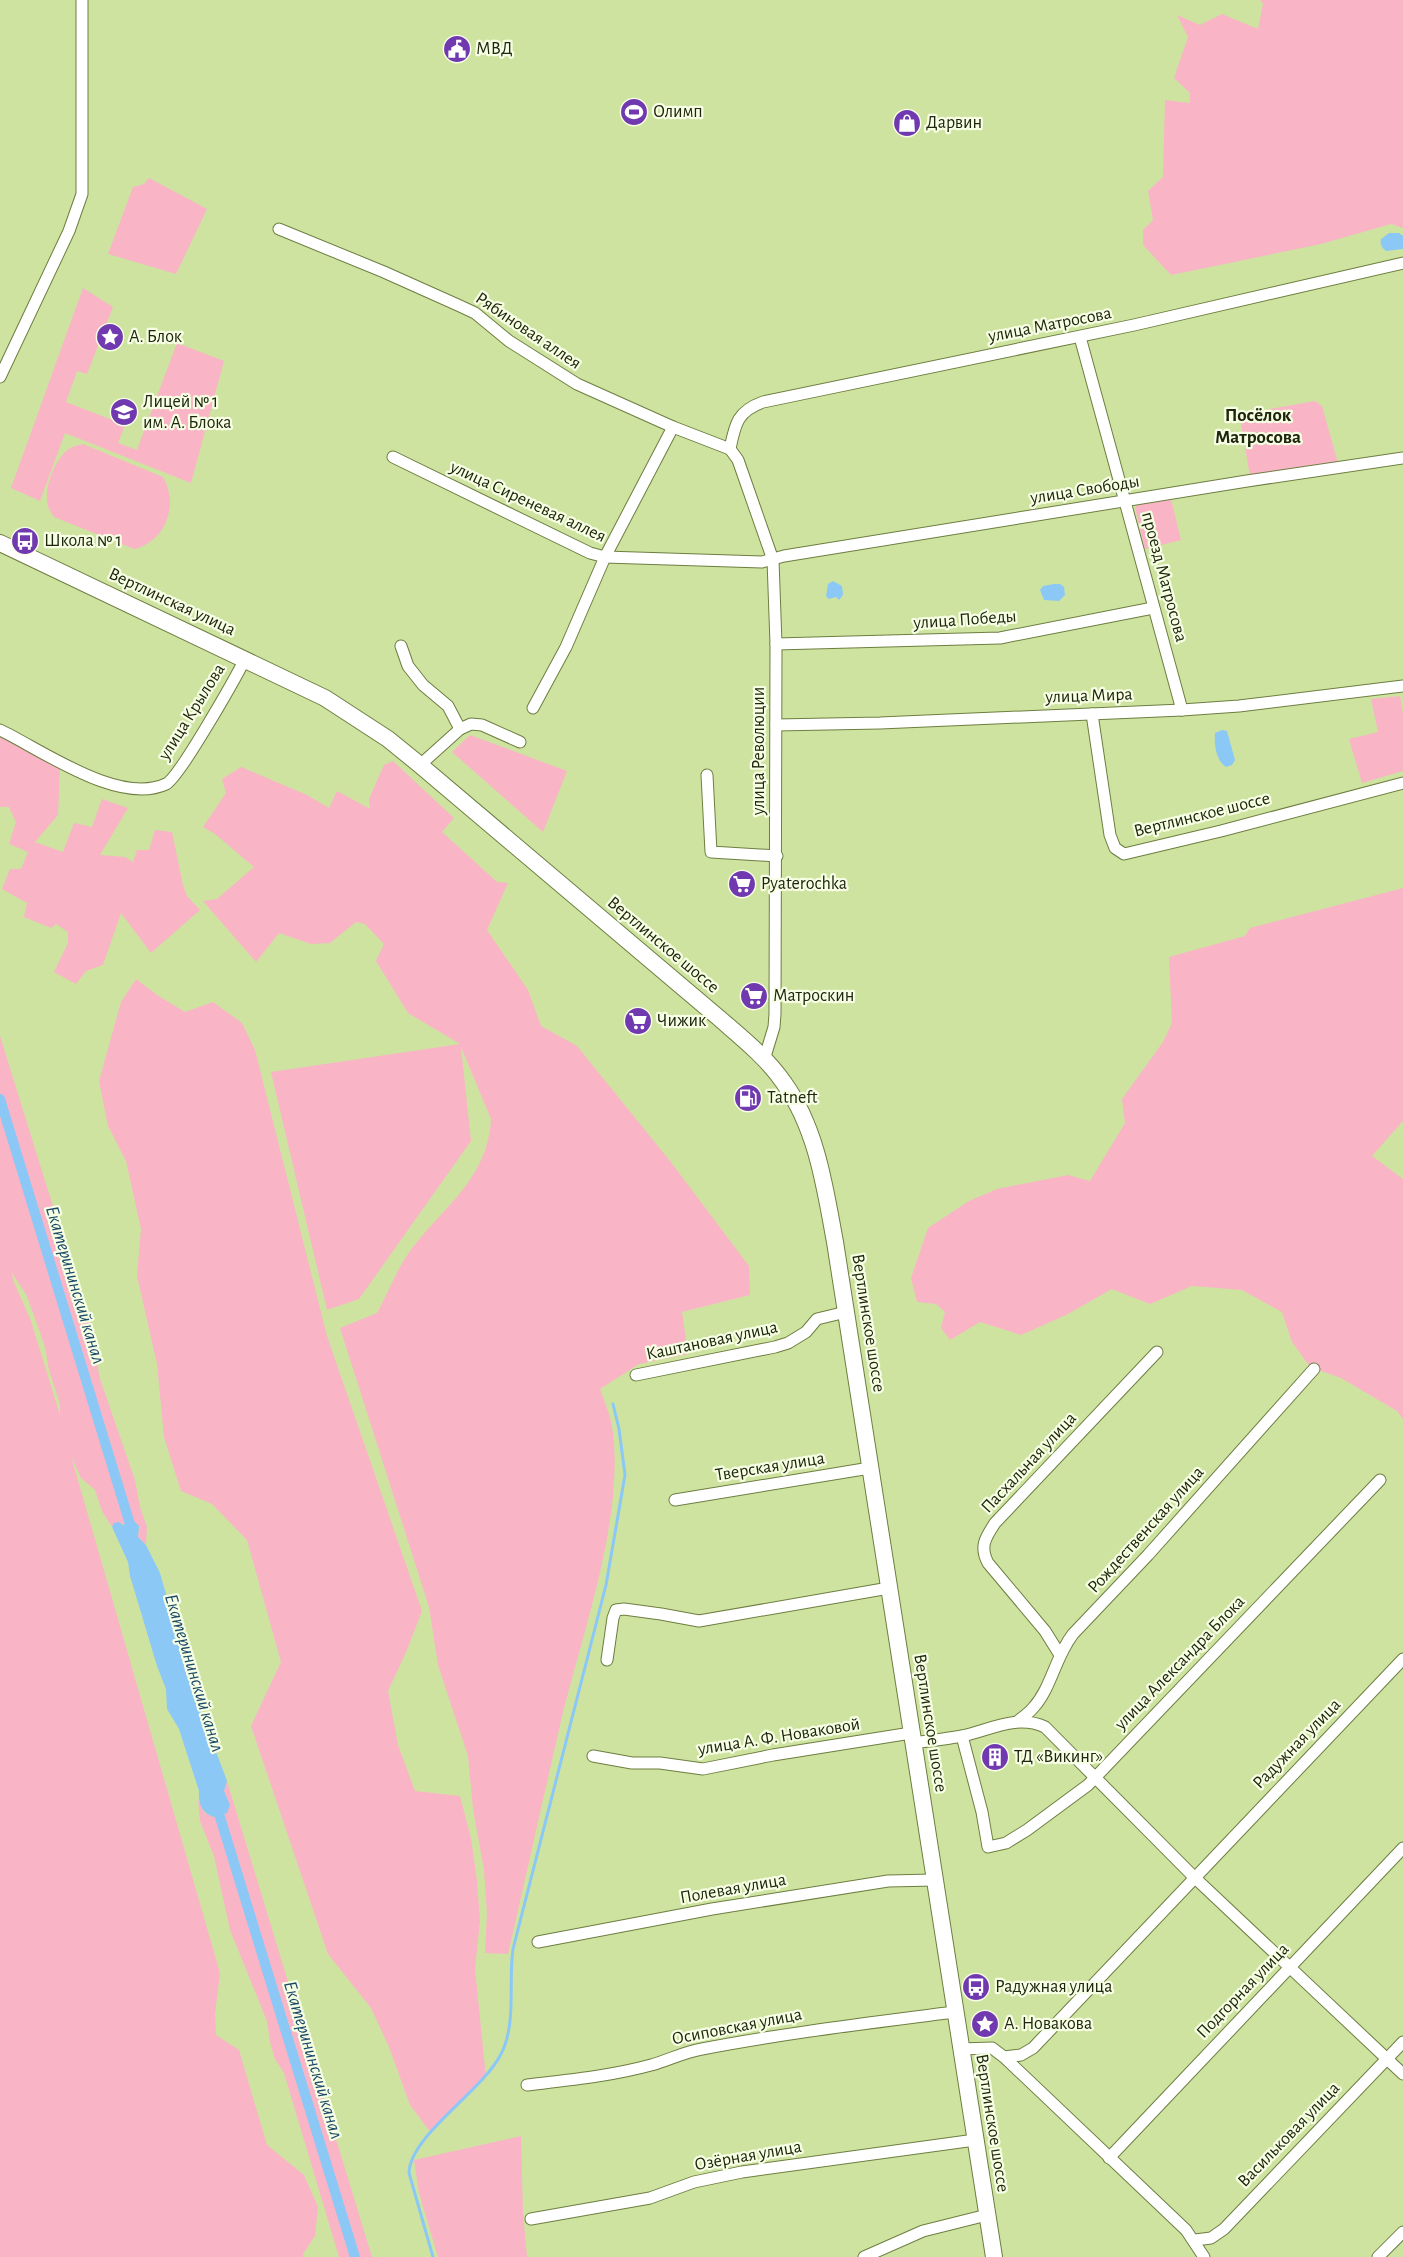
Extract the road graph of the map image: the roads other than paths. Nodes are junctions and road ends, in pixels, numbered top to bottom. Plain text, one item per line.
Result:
1 (82, 0) edge
2 (279, 229) dead end
3 (1403, 263) edge
4 (1080, 337) junction
5 (0, 377) edge
6 (673, 427) junction
7 (730, 449) junction
8 (393, 457) dead end
9 (1403, 458) edge
10 (1126, 501) junction
11 (0, 543) edge
12 (605, 557) junction
13 (772, 560) junction
14 (1153, 608) junction
15 (776, 644) junction
16 (401, 646) dead end
17 (245, 659) junction
18 (1403, 686) edge
19 (534, 708) dead end
20 (1182, 710) junction
21 (1092, 714) junction
22 (776, 725) junction
23 (460, 729) junction
24 (0, 730) edge
25 (520, 742) dead end
26 (420, 765) junction
27 (707, 774) dead end
28 (1403, 783) edge
29 (776, 856) junction
30 (764, 1060) junction
31 (846, 1312) junction
32 (1156, 1352) dead end
33 (1314, 1369) dead end
34 (636, 1375) dead end
35 (870, 1468) junction
36 (1380, 1480) dead end
37 (676, 1500) dead end
38 (889, 1588) junction
39 (1060, 1654) junction
40 (1403, 1659) edge
41 (607, 1660) dead end
42 (1018, 1721) junction
43 (962, 1736) junction
44 (911, 1738) junction
45 (593, 1756) dead end
46 (1094, 1778) junction
47 (1403, 1848) edge
48 (1194, 1877) junction
49 (934, 1880) junction
50 (538, 1942) dead end
51 (1290, 1966) junction
52 (954, 2012) junction
53 (1403, 2042) edge
54 (960, 2049) junction
55 (1004, 2058) junction
56 (1386, 2058) junction
57 (1403, 2074) edge
58 (527, 2085) dead end
59 (974, 2140) junction
60 (1108, 2158) junction
61 (987, 2216) junction
62 (531, 2219) dead end
63 (1403, 2232) edge
64 (1195, 2240) junction
65 (864, 2257) edge
66 (994, 2257) edge
67 (1204, 2257) edge
68 (1378, 2257) edge

1 - 5 street
2 - 6 street, Рябиновая аллея
3 - 4 street, улица Матросова
4 - 7 street, улица Матросова
4 - 10 street, проезд Матросова
6 - 7 street, Рябиновая аллея
6 - 12 street
7 - 13 street, улица Революции
8 - 12 street, улица Сиреневая аллея
9 - 10 street, улица Свободы
10 - 13 street, улица Свободы
10 - 14 street, проезд Матросова
11 - 17 main road, Вертлинская улица
12 - 13 street, улица Сиреневая аллея
12 - 19 street
13 - 15 street, улица Революции
14 - 15 street, улица Победы
14 - 20 street, проезд Матросова
15 - 22 street, улица Революции
16 - 23 street
17 - 24 street, улица Крылова
17 - 26 main road, Вертлинское шоссе
18 - 20 street, улица Мира
20 - 21 street, улица Мира
21 - 22 street, улица Мира
21 - 28 street, Вертлинское шоссе
22 - 29 street, улица Революции
23 - 25 street
23 - 26 street
26 - 30 main road, Вертлинское шоссе
27 - 29 street
29 - 30 street, улица Революции
30 - 31 main road, Вертлинское шоссе
31 - 34 street, Каштановая улица
31 - 35 main road, Вертлинское шоссе
32 - 39 street, Пасхальная улица
33 - 39 street, Рождественская улица
35 - 37 street, Тверская улица
35 - 38 main road, Вертлинское шоссе
36 - 46 street, улица Александра Блока
38 - 41 street
38 - 44 main road, Вертлинское шоссе
39 - 42 street, Рождественская улица
40 - 48 street, Радужная улица
42 - 43 street, улица А. Ф. Новаковой
42 - 46 street
43 - 44 street, улица А. Ф. Новаковой
43 - 46 street, улица Александра Блока
44 - 45 street, улица А. Ф. Новаковой
44 - 49 main road, Вертлинское шоссе
46 - 48 street
47 - 51 street, Подгорная улица
48 - 51 street
48 - 55 street, Радужная улица
49 - 50 street, Полевая улица
49 - 52 main road, Вертлинское шоссе
51 - 56 street
51 - 60 street, Подгорная улица
52 - 54 main road, Вертлинское шоссе
52 - 58 street, Осиповская улица
53 - 56 street, Васильковая улица
54 - 55 street
54 - 59 main road, Вертлинское шоссе
55 - 60 street
56 - 57 street
56 - 64 street, Васильковая улица
59 - 61 main road, Вертлинское шоссе
59 - 62 street, Озёрная улица
60 - 64 street
61 - 65 street
61 - 66 main road, Вертлинское шоссе
63 - 68 street
64 - 67 street

